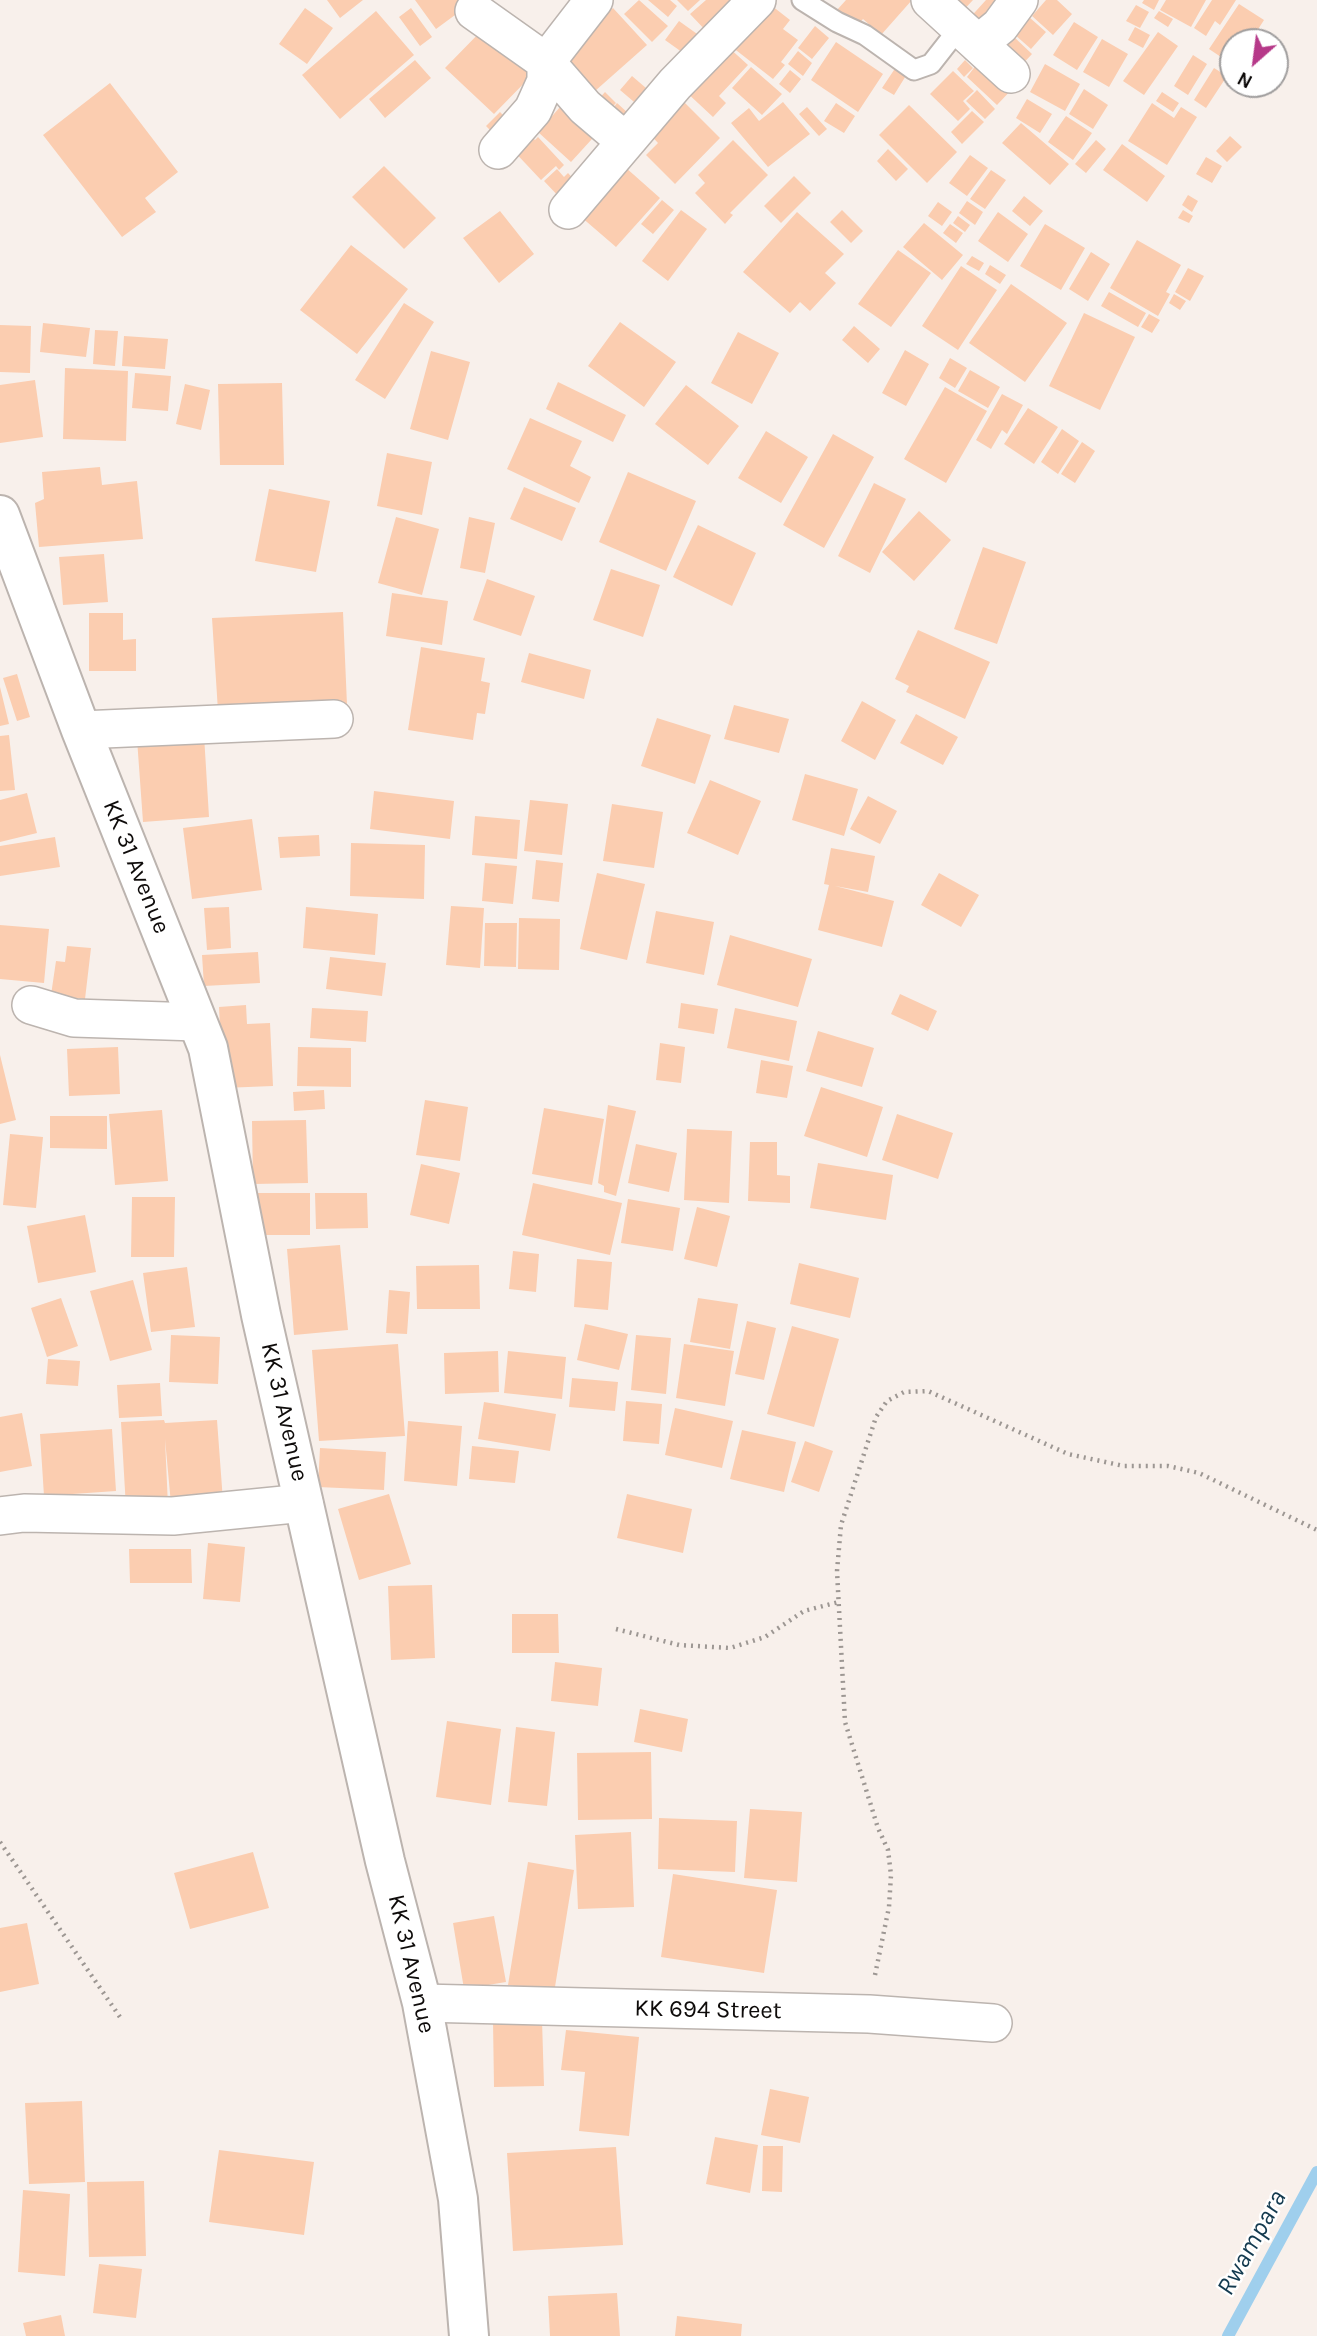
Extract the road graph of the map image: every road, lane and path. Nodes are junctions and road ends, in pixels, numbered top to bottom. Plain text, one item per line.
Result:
1 (594, 0) edge
2 (757, 0) edge
3 (802, 0) edge
4 (930, 0) edge
5 (1019, 0) edge
6 (474, 11) dead end
7 (969, 35) junction
8 (547, 62) junction
9 (1011, 74) dead end
10 (625, 141) junction
11 (498, 150) dead end
12 (568, 210) dead end
13 (0, 515) edge
14 (334, 719) dead end
15 (81, 730) junction
16 (31, 1005) dead end
17 (197, 1021) junction
18 (304, 1503) junction
19 (0, 1516) edge
20 (1317, 1530) edge
21 (839, 1602) junction
22 (617, 1629) dead end
23 (0, 1842) edge
24 (422, 2003) junction
25 (869, 2014) junction
26 (122, 2020) dead end
27 (993, 2023) dead end
28 (469, 2336) edge

1 - 8 street
2 - 10 street
3 - 7 lane
4 - 7 street
5 - 7 street
6 - 8 street
7 - 9 street
8 - 10 street
8 - 11 street
10 - 12 street
13 - 15 street, KK 31 Avenue
14 - 15 street
15 - 17 street, KK 31 Avenue
16 - 17 street
17 - 18 street, KK 31 Avenue
18 - 19 street
18 - 24 street, KK 31 Avenue
20 - 21 path
21 - 22 path
21 - 25 path
23 - 26 path
24 - 25 street, KK 694 Street
24 - 28 street, KK 31 Avenue
25 - 27 street, KK 694 Street

